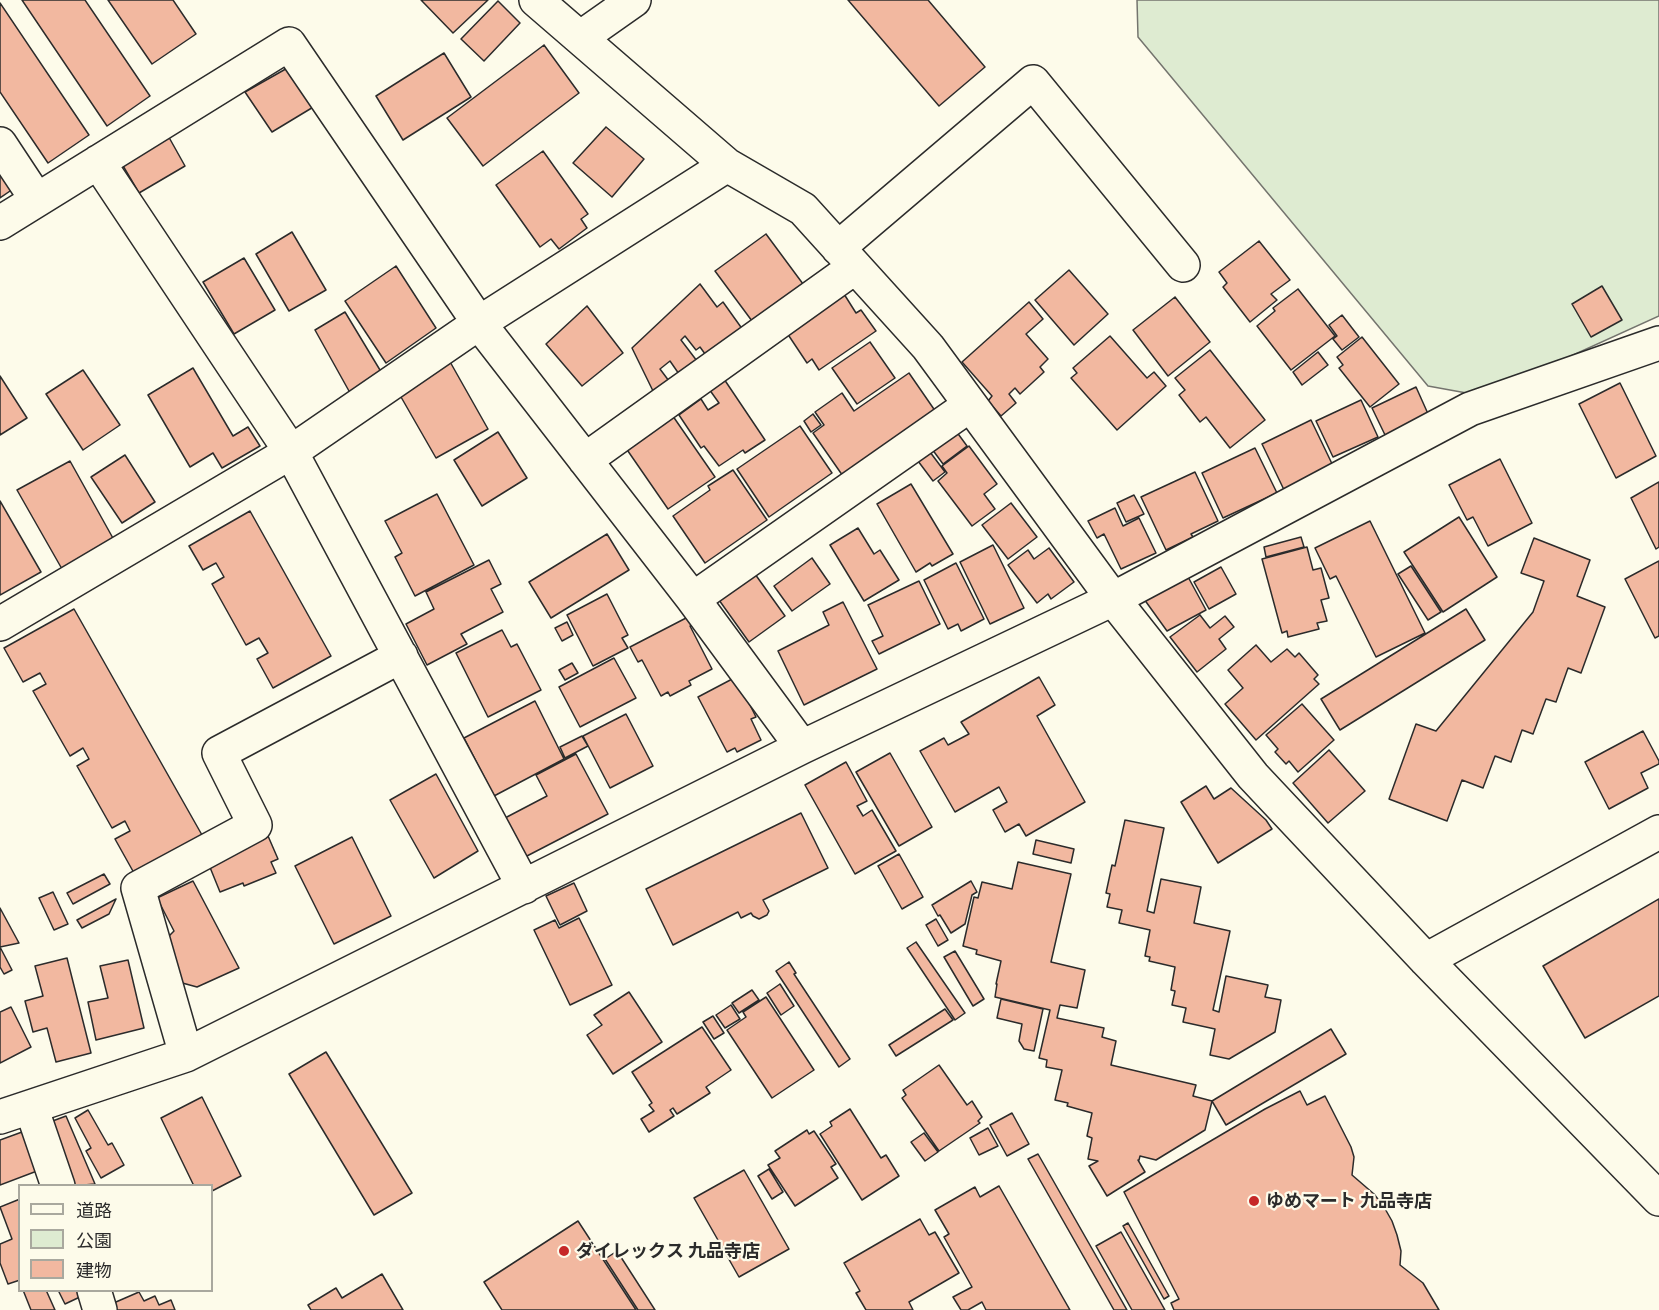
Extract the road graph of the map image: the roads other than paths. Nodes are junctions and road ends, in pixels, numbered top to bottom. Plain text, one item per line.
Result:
1 (536, 0) edge
2 (634, 0) edge
3 (580, 38) junction
4 (0, 144) edge
5 (98, 162) junction
6 (728, 165) junction
7 (37, 200) junction
8 (0, 223) edge
9 (846, 257) junction
10 (1184, 266) dead end
11 (479, 323) junction
12 (1659, 343) edge
13 (970, 405) junction
14 (291, 452) junction
15 (585, 460) junction
16 (693, 599) junction
17 (1113, 599) junction
18 (0, 624) edge
19 (401, 656) junction
20 (802, 747) junction
21 (1659, 832) edge
22 (524, 887) junction
23 (1426, 960) junction
24 (186, 1055) junction
25 (31, 1107) junction
26 (0, 1117) edge
27 (58, 1184) edge
28 (1659, 1199) edge
29 (95, 1292) edge
30 (100, 1310) edge

1 - 3 street
2 - 3 street
3 - 6 street
4 - 7 street
5 - 7 street
5 - 11 street
5 - 14 street
6 - 9 street
6 - 11 street
7 - 8 street
9 - 10 street
9 - 13 street
9 - 15 street
11 - 14 street
11 - 15 street
12 - 17 street
13 - 16 street
13 - 17 street
14 - 18 street
14 - 19 street
15 - 16 street
16 - 20 street
17 - 20 street
17 - 23 street
19 - 22 street
19 - 24 street
20 - 22 street
21 - 23 street
22 - 24 street
23 - 28 street
24 - 25 street
25 - 26 street
25 - 27 street
29 - 30 street

